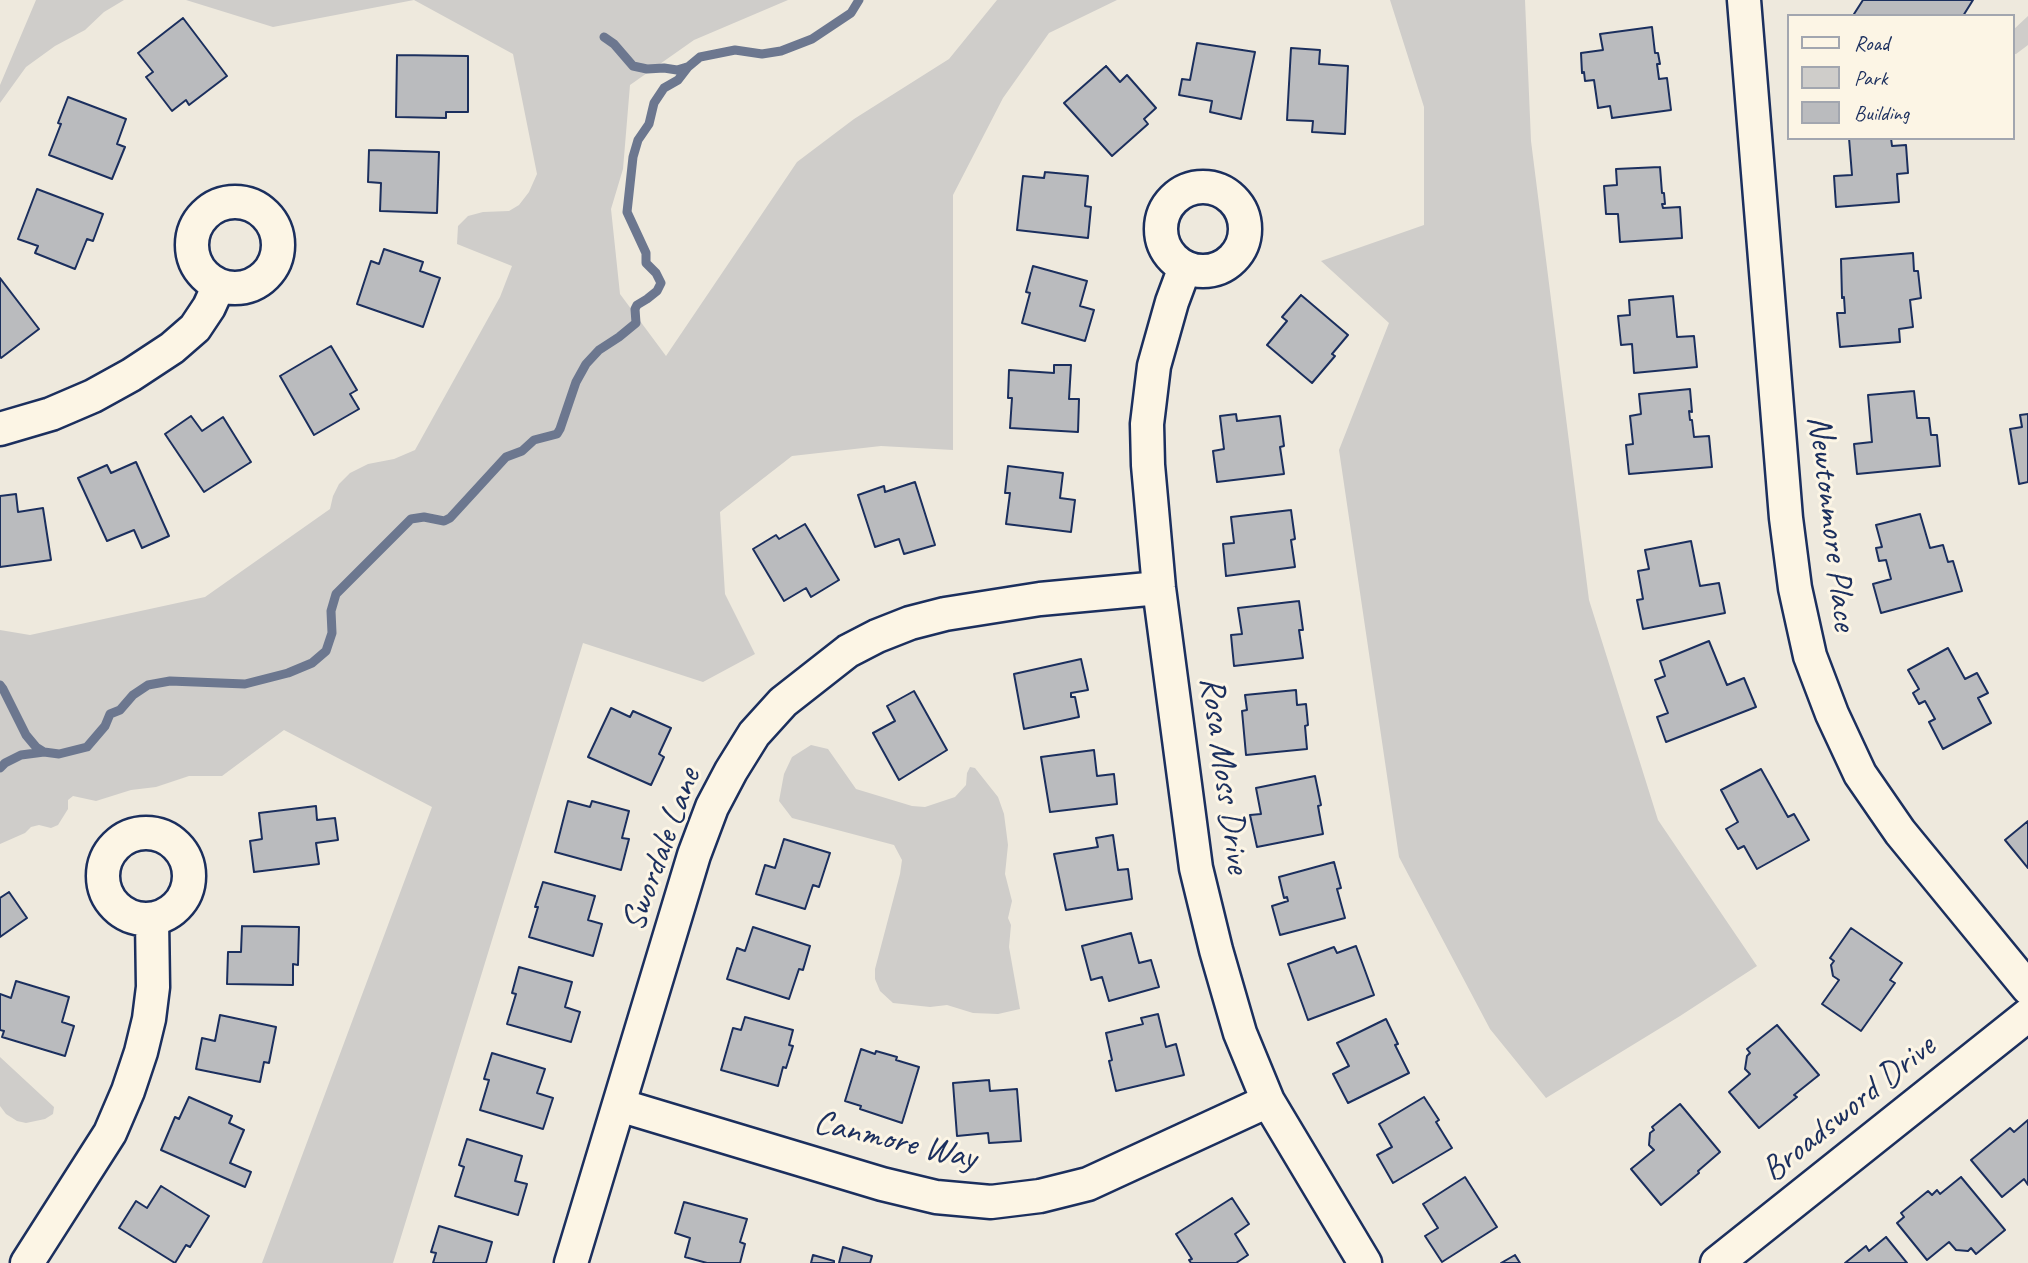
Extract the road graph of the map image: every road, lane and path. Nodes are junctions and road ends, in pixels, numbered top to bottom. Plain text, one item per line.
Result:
1 (1744, 0) edge
2 (1185, 267) dead end
3 (219, 285) dead end
4 (0, 429) edge
5 (1159, 589) junction
6 (152, 919) dead end
7 (2028, 988) edge
8 (2028, 1015) edge
9 (1268, 1101) junction
10 (619, 1105) junction
11 (27, 1263) edge
12 (571, 1263) edge
13 (1365, 1263) edge
14 (1717, 1263) edge

1 - 7 street, Newtonmore Place
2 - 5 street, Rosa Moss Drive
3 - 4 street
5 - 9 street, Rosa Moss Drive
5 - 10 street, Swordale Lane
6 - 11 street
8 - 14 street, Broadsword Drive
9 - 10 street, Canmore Way
9 - 13 street, Rosa Moss Drive
10 - 12 street, Swordale Lane

